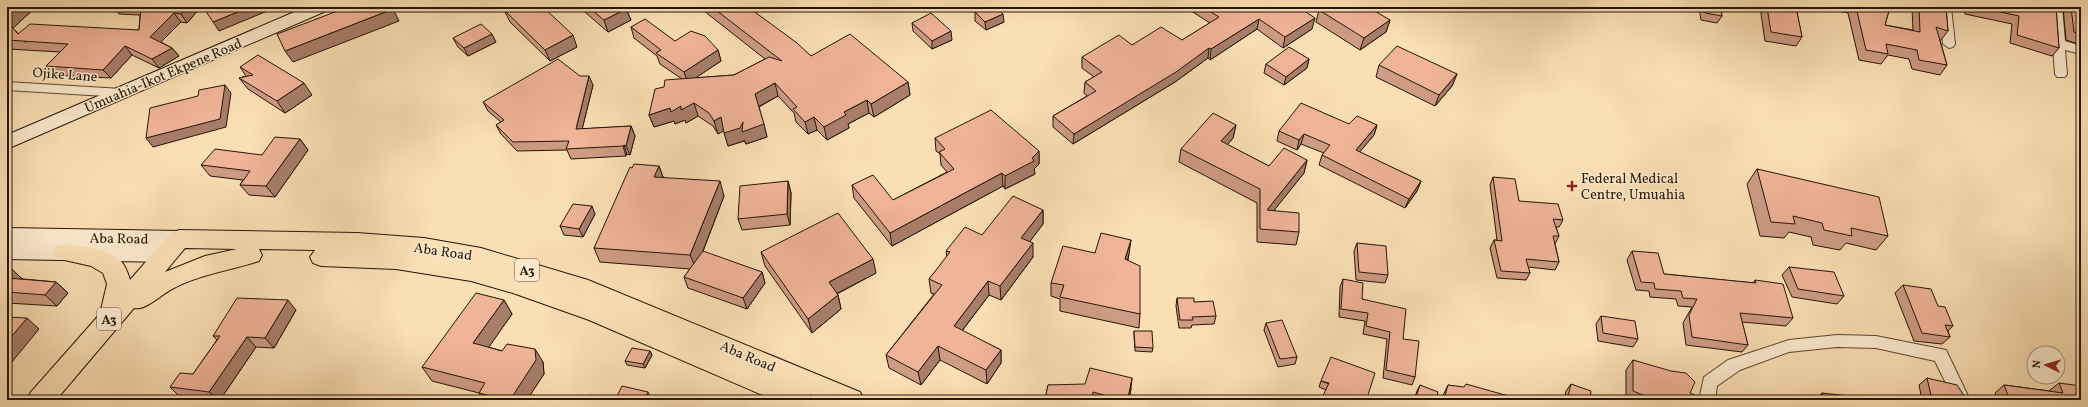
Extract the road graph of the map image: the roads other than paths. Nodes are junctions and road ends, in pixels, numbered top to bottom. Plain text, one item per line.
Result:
1 (320, 7) edge
2 (1945, 7) edge
3 (2056, 7) edge
4 (1949, 44) dead end
5 (2059, 44) junction
6 (2081, 50) edge
7 (2061, 74) dead end
8 (7, 86) edge
9 (122, 93) junction
10 (7, 142) edge
11 (7, 236) edge
12 (173, 246) junction
13 (7, 251) edge
14 (64, 252) junction
15 (251, 255) junction
16 (106, 322) junction
17 (760, 372) junction
18 (40, 400) edge
19 (800, 400) edge
20 (851, 400) edge
21 (1707, 400) edge
22 (1962, 400) edge

1 - 9 main road, Umuahia-Ikot Ekpene Road
2 - 4 street
3 - 5 street
5 - 6 street
5 - 7 street
8 - 9 street, Ojike Lane
9 - 10 main road, Umuahia-Ikot Ekpene Road
11 - 12 main road, Aba Road
12 - 14 main road, Aba Road
12 - 15 main road, Aba Road / A3
12 - 16 main road, A3
12 - 17 main road, Aba Road / A3
13 - 14 main road, Aba Road
14 - 16 main road
15 - 16 main road
15 - 17 main road, Aba Road / A3
16 - 18 main road, A3
17 - 19 main road, Aba Road / A3
17 - 20 main road, Aba Road / A3
21 - 22 street

